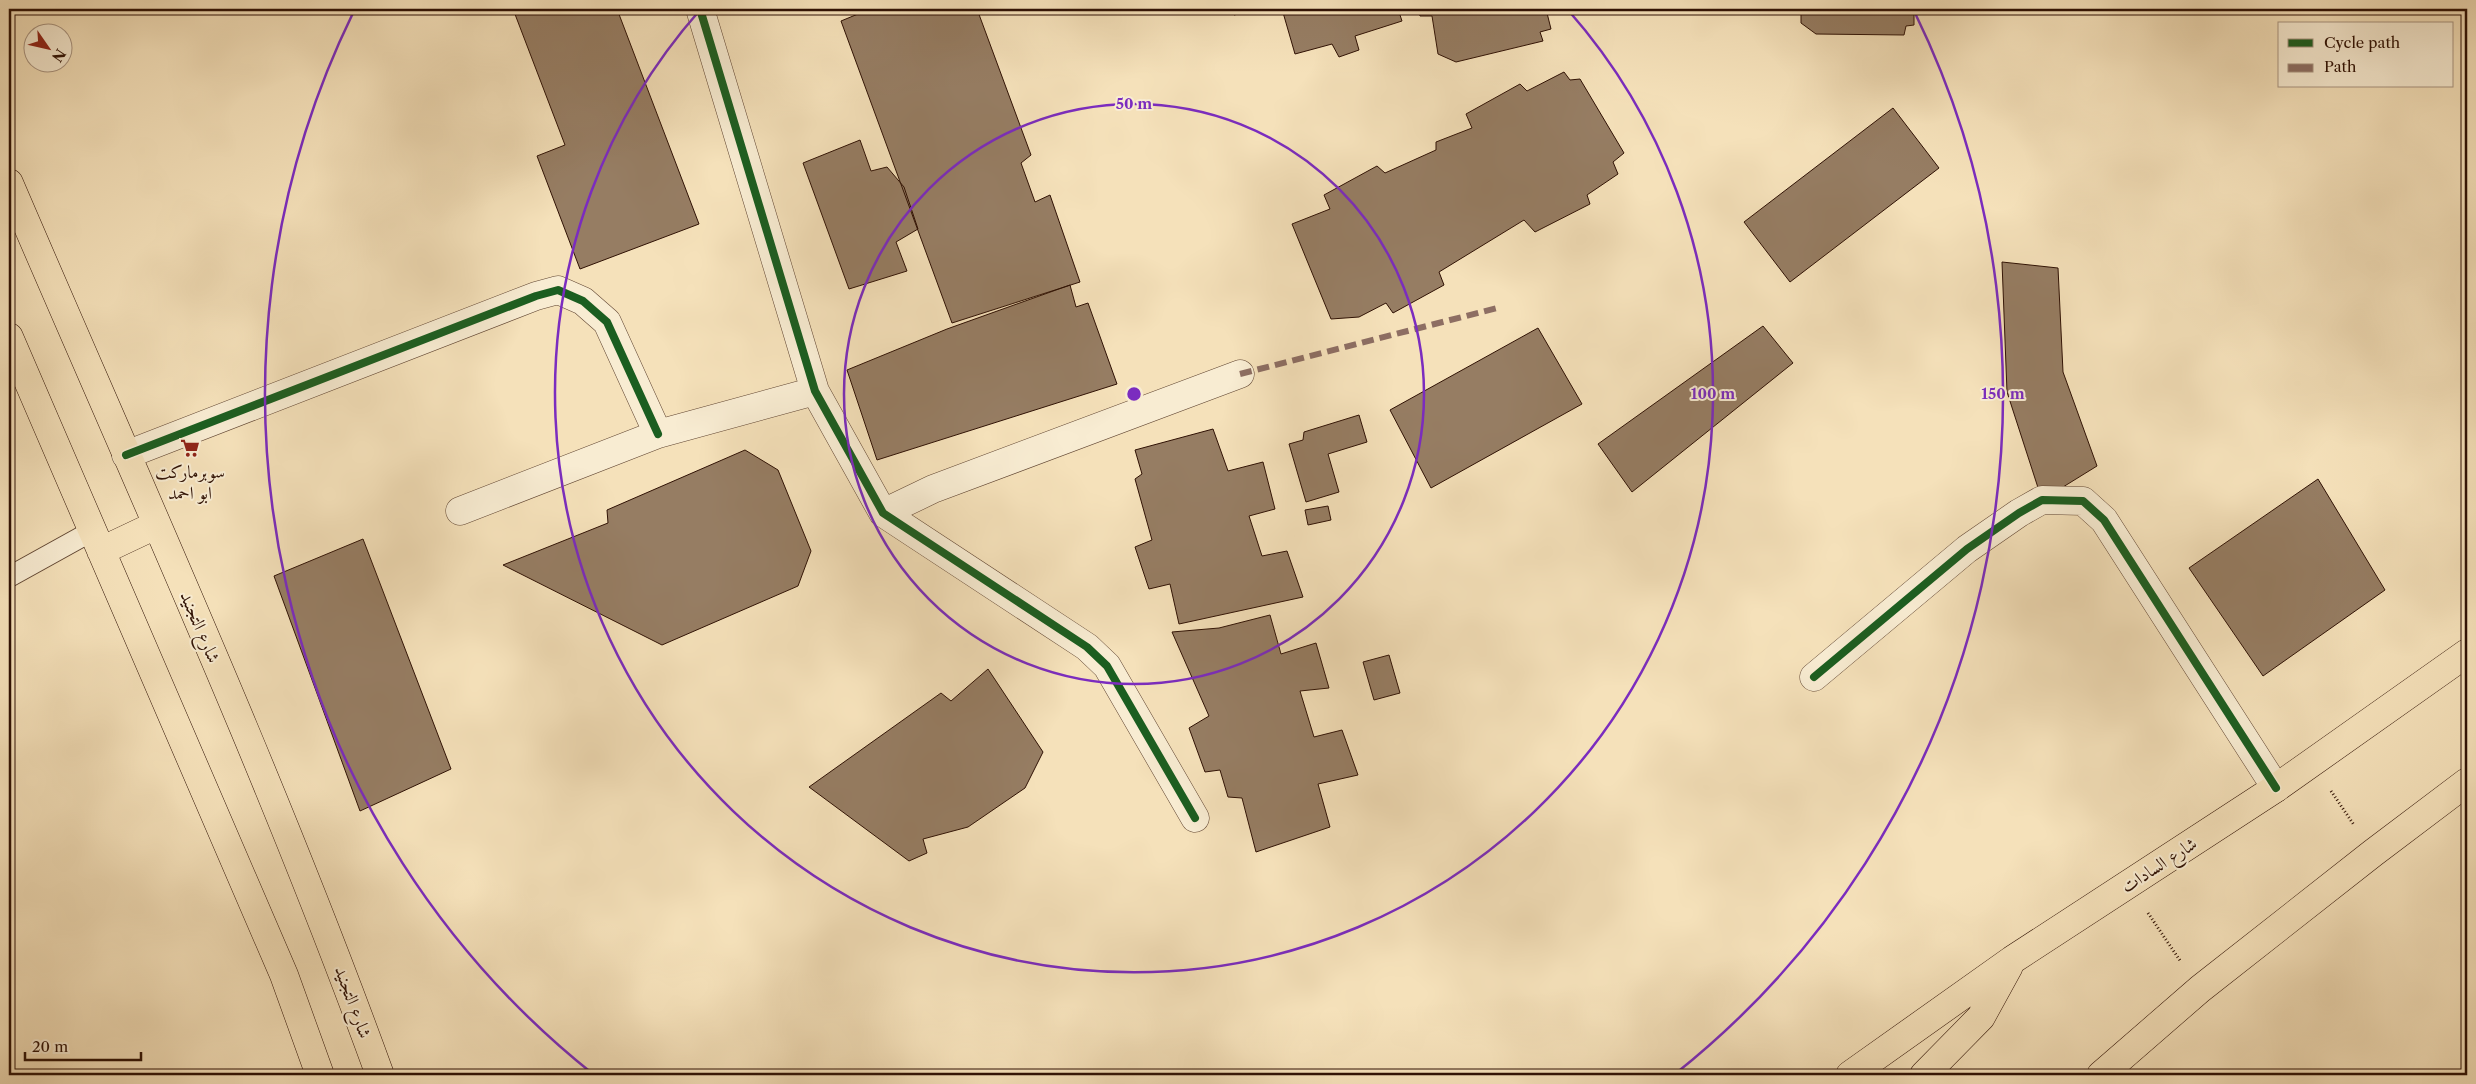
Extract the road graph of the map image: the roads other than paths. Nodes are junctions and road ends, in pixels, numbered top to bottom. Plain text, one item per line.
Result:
1 (700, 9) edge
2 (9, 183) edge
3 (9, 337) edge
4 (1240, 374) dead end
5 (815, 391) junction
6 (658, 434) junction
7 (126, 455) junction
8 (460, 511) dead end
9 (883, 513) junction
10 (156, 525) junction
11 (97, 541) junction
12 (9, 577) edge
13 (2467, 653) edge
14 (1814, 677) dead end
15 (2467, 782) edge
16 (2276, 788) junction
17 (1195, 818) dead end
18 (2012, 960) junction
19 (320, 1075) edge
20 (380, 1075) edge
21 (1850, 1075) edge
22 (1924, 1075) edge
23 (2102, 1075) edge

1 - 5 street
2 - 7 highway, شارع التجنيد
3 - 11 highway
4 - 9 street
5 - 6 street
5 - 9 street
6 - 7 street
6 - 8 street
7 - 10 highway, شارع التجنيد
9 - 17 street
10 - 11 highway
10 - 20 highway, شارع التجنيد
11 - 12 lane
11 - 19 highway
13 - 16 highway, شارع السادات
14 - 16 street
15 - 23 highway
16 - 18 highway, شارع السادات
18 - 21 highway, شارع السادات
18 - 22 highway

